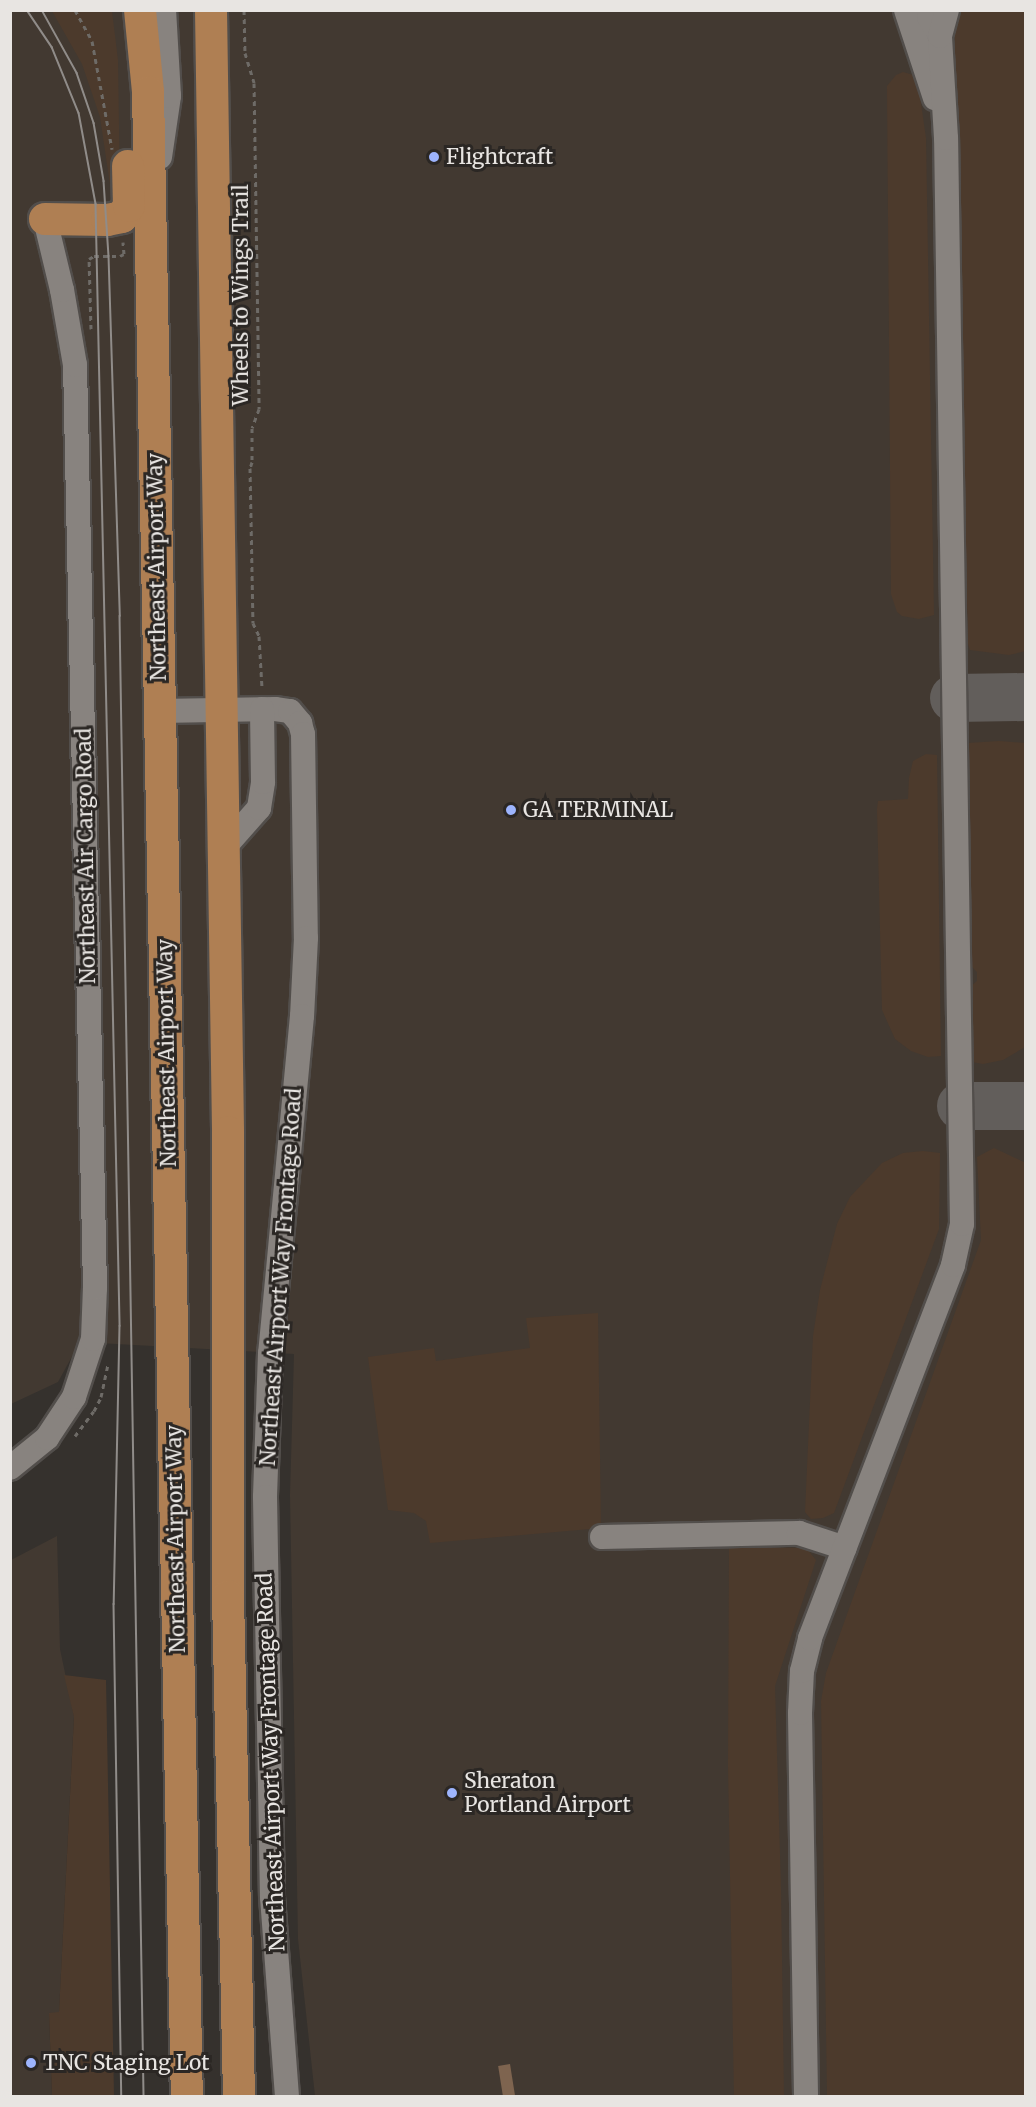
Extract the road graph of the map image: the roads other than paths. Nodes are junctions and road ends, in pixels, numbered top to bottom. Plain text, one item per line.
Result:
1 (140, 10) edge
2 (164, 10) edge
3 (211, 10) edge
4 (906, 10) edge
5 (929, 10) edge
6 (947, 10) edge
7 (940, 36) junction
8 (146, 52) junction
9 (946, 138) junction
10 (45, 219) joint
11 (151, 220) junction
12 (262, 698) junction
13 (220, 710) junction
14 (159, 711) junction
15 (222, 850) junction
16 (10, 1468) edge
17 (602, 1537) dead end
18 (845, 1548) junction
19 (187, 2097) edge
20 (239, 2097) edge
21 (287, 2097) edge
22 (806, 2097) edge

1 - 8 main road, Northeast Airport Way
2 - 11 street
3 - 13 main road
4 - 9 street
5 - 7 street
6 - 7 street
7 - 9 street
8 - 10 main road
8 - 11 main road, Northeast Airport Way
9 - 18 street
10 - 16 street, Northeast Air Cargo Road
11 - 14 main road, Northeast Airport Way
12 - 13 street, Northeast Airport Way Frontage Road
12 - 15 street
12 - 21 street, Northeast Airport Way Frontage Road
13 - 14 street, Northeast Airport Way Frontage Road
13 - 15 main road
14 - 19 main road, Northeast Airport Way
15 - 20 main road
17 - 18 street
18 - 22 street

